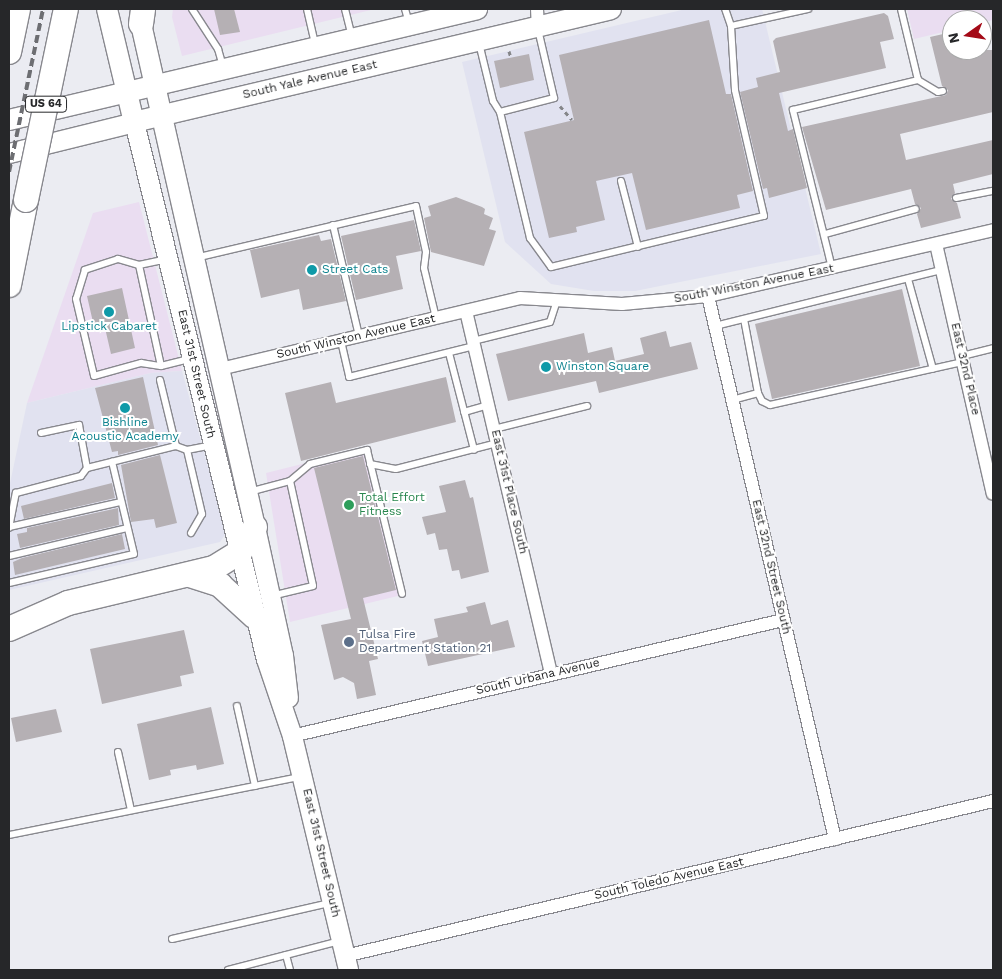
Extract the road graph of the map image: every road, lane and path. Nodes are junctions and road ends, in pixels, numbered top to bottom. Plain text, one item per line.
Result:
1 (66, 9) edge
2 (107, 9) edge
3 (192, 9) edge
4 (307, 9) edge
5 (345, 9) edge
6 (477, 9) edge
7 (611, 9) edge
8 (725, 9) edge
9 (808, 9) edge
10 (901, 9) edge
11 (14, 13) edge
12 (140, 14) edge
13 (407, 17) edge
14 (537, 18) edge
15 (731, 26) junction
16 (352, 38) junction
17 (478, 40) junction
18 (315, 46) junction
19 (9, 52) edge
20 (224, 68) junction
21 (918, 80) junction
22 (155, 85) junction
23 (943, 91) dead end
24 (127, 92) junction
25 (554, 98) junction
26 (500, 112) junction
27 (162, 114) junction
28 (9, 120) edge
29 (572, 120) dead end
30 (134, 122) junction
31 (9, 153) edge
32 (621, 181) dead end
33 (993, 191) edge
34 (956, 198) dead end
35 (916, 209) dead end
36 (333, 225) junction
37 (993, 230) edge
38 (824, 234) junction
39 (936, 244) junction
40 (638, 246) junction
41 (195, 258) junction
42 (168, 259) junction
43 (139, 265) junction
44 (832, 269) junction
45 (942, 270) junction
46 (908, 279) junction
47 (9, 285) edge
48 (708, 296) junction
49 (557, 301) junction
50 (466, 311) junction
51 (436, 318) junction
52 (744, 319) junction
53 (715, 326) junction
54 (359, 336) junction
55 (341, 341) junction
56 (474, 344) junction
57 (993, 348) edge
58 (449, 353) junction
59 (193, 358) junction
60 (962, 359) junction
61 (161, 366) junction
62 (933, 368) junction
63 (220, 369) junction
64 (160, 380) dead end
65 (758, 393) junction
66 (732, 400) junction
67 (488, 405) junction
68 (587, 406) dead end
69 (464, 412) junction
70 (494, 429) junction
71 (41, 433) dead end
72 (497, 443) junction
73 (213, 445) junction
74 (176, 446) junction
75 (187, 450) junction
76 (474, 450) junction
77 (112, 462) junction
78 (370, 464) junction
79 (87, 468) junction
80 (290, 481) junction
81 (247, 492) junction
82 (993, 494) edge
83 (121, 502) junction
84 (9, 527) edge
85 (255, 527) junction
86 (127, 528) junction
87 (191, 533) dead end
88 (240, 552) junction
89 (9, 556) edge
90 (190, 574) junction
91 (9, 584) edge
92 (402, 594) dead end
93 (270, 596) junction
94 (255, 616) junction
95 (783, 620) junction
96 (9, 629) edge
97 (551, 673) junction
98 (237, 706) dead end
99 (292, 736) junction
100 (118, 752) dead end
101 (302, 777) junction
102 (255, 786) junction
103 (993, 801) edge
104 (131, 810) junction
105 (9, 834) edge
106 (835, 839) junction
107 (332, 902) junction
108 (172, 939) dead end
109 (286, 955) junction
110 (345, 955) edge
111 (228, 970) edge
112 (290, 970) edge

1 - 47 highway, US 64, bridge
2 - 24 main road, East 31st Street South
3 - 20 lane
4 - 18 lane
5 - 16 lane
6 - 13 main road
7 - 14 main road, South Yale Avenue East
8 - 15 lane
9 - 15 lane
10 - 21 lane
11 - 19 highway
12 - 22 main road, East 31st Street South
13 - 16 main road
14 - 17 main road, South Yale Avenue East
14 - 25 lane
15 - 40 lane
16 - 18 main road
17 - 26 lane
17 - 27 main road, South Yale Avenue East
18 - 20 main road
20 - 22 main road
21 - 23 lane
21 - 38 lane
22 - 24 main road
22 - 27 main road, East 31st Street South
24 - 28 main road
24 - 30 main road, East 31st Street South
25 - 26 lane
25 - 29 path
26 - 40 lane
27 - 30 main road, South Yale Avenue East
27 - 41 main road, East 31st Street South
30 - 31 main road, South Yale Avenue East
30 - 42 main road, East 31st Street South
32 - 40 lane
33 - 34 lane
35 - 38 lane
36 - 41 lane
36 - 51 lane
36 - 54 lane
37 - 39 street, South Winston Avenue East
38 - 44 lane
39 - 44 street, South Winston Avenue East
39 - 45 street, East 32nd Place
41 - 63 main road, East 31st Street South
42 - 43 lane
42 - 59 main road, East 31st Street South
43 - 61 lane
43 - 61 lane
44 - 48 street, South Winston Avenue East
45 - 46 lane
45 - 60 street, East 32nd Place
46 - 52 lane
46 - 62 lane
48 - 49 street, South Winston Avenue East
48 - 53 street, East 32nd Street South
49 - 50 street, South Winston Avenue East
49 - 56 lane
50 - 51 street, South Winston Avenue East
50 - 56 street, East 31st Place South
51 - 54 street, South Winston Avenue East
52 - 53 lane
52 - 65 lane
53 - 66 street, East 32nd Street South
54 - 55 street, South Winston Avenue East
55 - 58 lane
55 - 63 street, South Winston Avenue East
56 - 58 lane
56 - 67 street, East 31st Place South
57 - 60 lane
58 - 69 lane
59 - 61 lane
59 - 73 main road, East 31st Street South
60 - 62 lane
60 - 82 street, East 32nd Place
62 - 65 lane
63 - 81 main road, East 31st Street South
64 - 74 lane
65 - 66 lane
66 - 95 street, East 32nd Street South
67 - 69 lane
67 - 70 street, East 31st Place South
68 - 70 lane
69 - 76 lane
70 - 72 street, East 31st Place South
71 - 79 lane
72 - 76 lane
72 - 97 street, East 31st Place South
73 - 75 lane
73 - 88 main road, East 31st Street South
74 - 75 lane
74 - 77 lane
75 - 87 lane
76 - 78 lane
77 - 79 lane
77 - 83 lane
78 - 80 lane
78 - 92 lane
79 - 84 lane
80 - 81 lane
80 - 93 lane
81 - 85 main road, East 31st Street South
83 - 84 lane
83 - 86 lane
85 - 88 highway
85 - 93 main road, East 31st Street South
86 - 89 lane
86 - 91 lane
88 - 90 highway
88 - 94 main road, East 31st Street South
90 - 94 highway
90 - 96 highway
93 - 99 main road, East 31st Street South
94 - 99 main road, East 31st Street South
95 - 97 street, South Urbana Avenue
95 - 106 street, East 32nd Street South
97 - 99 street, South Urbana Avenue
98 - 102 lane
99 - 101 main road, East 31st Street South
100 - 104 lane
101 - 102 lane
101 - 107 main road, East 31st Street South
102 - 104 lane
103 - 106 street, South Toledo Avenue East
104 - 105 lane
106 - 110 street, South Toledo Avenue East
107 - 108 lane
107 - 110 main road, East 31st Street South
109 - 110 lane
109 - 111 lane
109 - 112 lane

